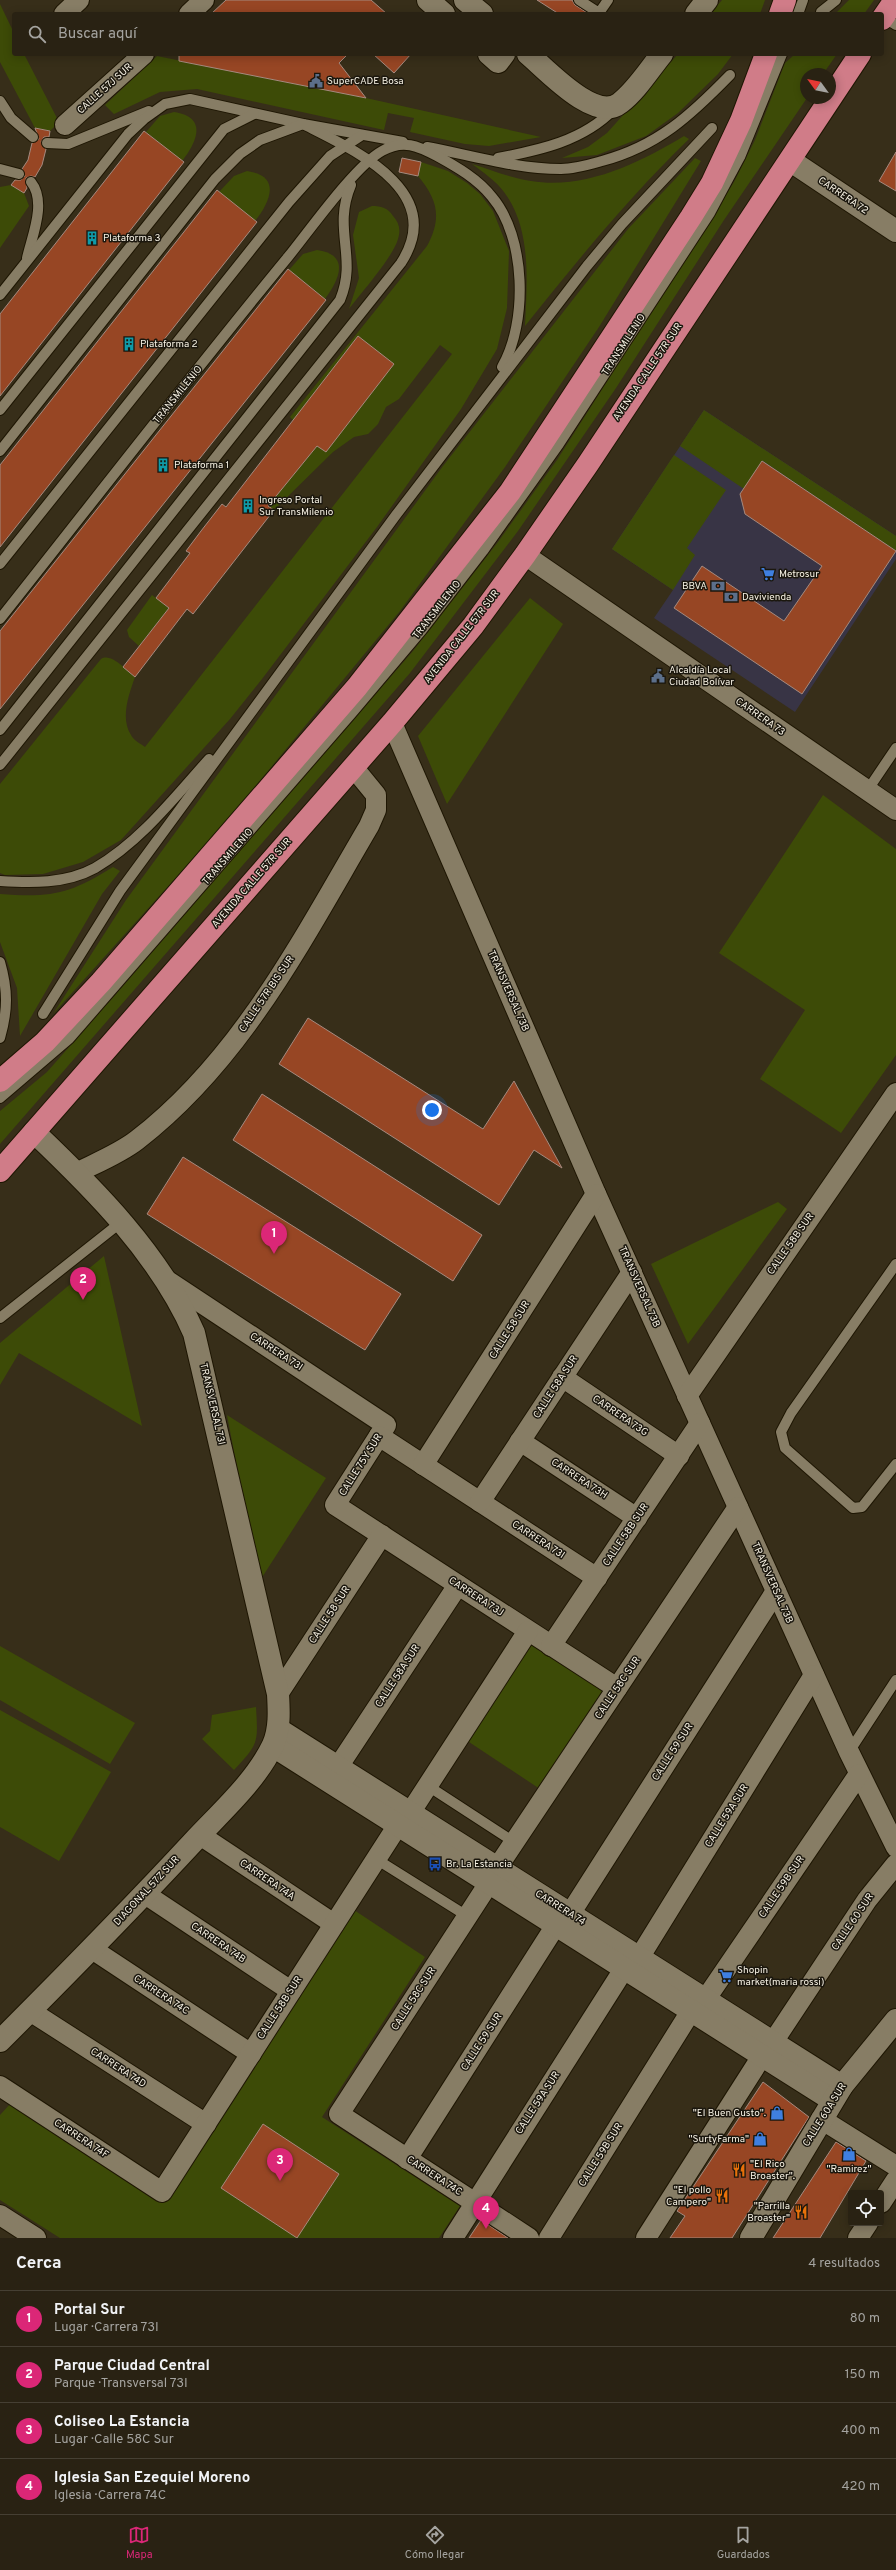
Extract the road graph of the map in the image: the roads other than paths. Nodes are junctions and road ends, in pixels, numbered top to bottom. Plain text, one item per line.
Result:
1 (79, 0) edge
2 (204, 0) edge
3 (428, 0) edge
4 (579, 0) edge
5 (608, 0) edge
6 (707, 0) edge
7 (785, 0) edge
8 (803, 0) edge
9 (832, 0) edge
10 (836, 0) edge
11 (66, 12) edge
12 (191, 12) edge
13 (442, 12) edge
14 (597, 12) edge
15 (600, 12) edge
16 (698, 12) edge
17 (781, 12) edge
18 (799, 12) edge
19 (142, 56) edge
20 (491, 56) edge
21 (502, 56) edge
22 (530, 56) edge
23 (660, 56) edge
24 (765, 56) edge
25 (781, 56) edge
26 (859, 56) edge
27 (730, 74) dead end
28 (0, 101) edge
29 (165, 104) junction
30 (620, 104) junction
31 (254, 114) junction
32 (303, 124) junction
33 (65, 125) dead end
34 (712, 128) dead end
35 (362, 135) junction
36 (33, 137) dead end
37 (47, 142) dead end
38 (407, 143) junction
39 (345, 145) junction
40 (490, 159) junction
41 (368, 161) junction
42 (791, 161) junction
43 (0, 169) edge
44 (358, 172) junction
45 (19, 174) dead end
46 (31, 182) dead end
47 (896, 231) edge
48 (27, 261) junction
49 (0, 295) edge
50 (478, 408) junction
51 (0, 410) edge
52 (0, 451) edge
53 (525, 555) junction
54 (0, 564) edge
55 (0, 618) edge
56 (246, 720) junction
57 (392, 723) junction
58 (0, 730) edge
59 (896, 748) edge
60 (0, 765) edge
61 (353, 768) junction
62 (868, 791) junction
63 (896, 810) edge
64 (0, 881) edge
65 (0, 962) edge
66 (43, 1014) dead end
67 (0, 1038) edge
68 (0, 1080) edge
69 (896, 1093) edge
70 (0, 1098) edge
71 (34, 1132) junction
72 (0, 1171) edge
73 (76, 1173) junction
74 (596, 1194) junction
75 (120, 1223) junction
76 (896, 1264) edge
77 (632, 1272) junction
78 (165, 1279) junction
79 (0, 1318) edge
80 (562, 1377) junction
81 (687, 1396) junction
82 (700, 1423) junction
83 (382, 1431) junction
84 (520, 1441) junction
85 (678, 1456) junction
86 (896, 1464) edge
87 (423, 1466) junction
88 (480, 1502) junction
89 (335, 1505) joint
90 (738, 1507) junction
91 (637, 1518) junction
92 (382, 1536) junction
93 (597, 1578) junction
94 (458, 1584) junction
95 (776, 1591) junction
96 (528, 1631) junction
97 (551, 1646) junction
98 (814, 1675) junction
99 (896, 1680) edge
100 (617, 1688) junction
101 (278, 1694) junction
102 (275, 1738) junction
103 (849, 1752) junction
104 (338, 1767) junction
105 (859, 1774) junction
106 (428, 1786) junction
107 (404, 1819) junction
108 (200, 1835) junction
109 (514, 1842) junction
110 (896, 1847) edge
111 (376, 1858) junction
112 (896, 1864) edge
113 (493, 1875) junction
114 (145, 1894) junction
115 (467, 1916) junction
116 (563, 1920) junction
117 (334, 1924) junction
118 (92, 1949) junction
119 (632, 1963) junction
120 (291, 1991) junction
121 (698, 2006) junction
122 (30, 2011) junction
123 (896, 2020) edge
124 (0, 2041) edge
125 (767, 2049) junction
126 (251, 2054) junction
127 (0, 2087) edge
128 (837, 2093) junction
129 (339, 2114) joint
130 (821, 2119) junction
131 (206, 2124) junction
132 (407, 2159) junction
133 (896, 2166) edge
134 (896, 2180) edge
135 (162, 2192) joint
136 (884, 2198) edge
137 (475, 2203) junction
138 (0, 2215) edge
139 (866, 2226) edge
140 (36, 2238) edge
141 (453, 2238) edge
142 (529, 2238) edge
143 (549, 2238) edge
144 (646, 2238) edge
145 (751, 2238) edge
146 (858, 2238) edge

1 - 11 street
2 - 12 street
3 - 13 street
4 - 14 lane
5 - 15 lane
6 - 16 street
7 - 17 highway
8 - 18 lane
9 - 10 lane
19 - 33 street, CALLE 57J SUR
20 - 21 street
22 - 30 street
23 - 30 street
24 - 68 highway
25 - 70 lane, TRANSMILENIO
26 - 42 highway, AVENIDA CALLE 57R SUR
27 - 40 lane, TRANSMILENIO
28 - 36 lane
29 - 31 lane, TRANSMILENIO
29 - 37 lane, TRANSMILENIO
29 - 48 lane, TRANSMILENIO
30 - 40 lane, TRANSMILENIO
31 - 32 lane, TRANSMILENIO
31 - 51 lane
32 - 35 lane, TRANSMILENIO
32 - 39 lane, TRANSMILENIO
32 - 52 lane
34 - 50 lane, TRANSMILENIO
35 - 38 lane, TRANSMILENIO
35 - 39 lane
38 - 40 lane, TRANSMILENIO
38 - 41 lane, TRANSMILENIO
38 - 50 lane, TRANSMILENIO
39 - 41 lane, TRANSMILENIO
39 - 54 lane
41 - 44 lane, TRANSMILENIO
41 - 60 lane, TRANSMILENIO
42 - 47 street, CARRERA 72
42 - 53 highway, AVENIDA CALLE 57R SUR
43 - 45 lane
44 - 55 lane, TRANSMILENIO
44 - 58 lane, TRANSMILENIO
46 - 48 lane, TRANSMILENIO
48 - 49 lane, TRANSMILENIO
50 - 56 lane, TRANSMILENIO
53 - 57 highway, AVENIDA CALLE 57R SUR
53 - 62 street, CARRERA 73
56 - 64 lane, TRANSMILENIO
56 - 66 lane, TRANSMILENIO
57 - 61 highway, AVENIDA CALLE 57R SUR
57 - 74 street, TRANSVERSAL 73B
59 - 62 lane
61 - 71 highway, AVENIDA CALLE 57R SUR
61 - 73 street, CALLE 57R BIS SUR
62 - 63 street, CARRERA 73
65 - 67 lane
69 - 81 street, CALLE 58B SUR
71 - 72 highway, AVENIDA CALLE 57R SUR
71 - 73 street, TRANSVERSAL 73I
73 - 75 street, TRANSVERSAL 73I
74 - 77 street, TRANSVERSAL 73B
74 - 87 street, CALLE 58 SUR
75 - 78 street, TRANSVERSAL 73I
75 - 79 lane
76 - 86 lane
77 - 80 street, CALLE 58A SUR
77 - 81 street, TRANSVERSAL 73B
78 - 83 street, CARRERA 73I
78 - 101 street, TRANSVERSAL 73I
80 - 84 street, CALLE 58A SUR
80 - 85 street, CARRERA 73G
81 - 82 street, TRANSVERSAL 73B
82 - 85 street, CALLE 58B SUR
82 - 90 street, TRANSVERSAL 73B
83 - 87 street, CARRERA 73I
83 - 89 street, CALLE 75Y SUR
84 - 88 street, CALLE 58A SUR
84 - 91 street, CARRERA 73H
85 - 91 street, CALLE 58B SUR
87 - 88 street, CARRERA 73I
88 - 93 street, CARRERA 73I
89 - 92 street, CARRERA 73J
90 - 95 street, TRANSVERSAL 73B
90 - 100 street, CALLE 58C SUR
91 - 93 street, CALLE 58B SUR
92 - 94 street, CARRERA 73J
92 - 101 street, CALLE 58 SUR
93 - 97 street, CALLE 58B SUR
94 - 96 street, CARRERA 73J
94 - 104 street, CALLE 58A SUR
95 - 98 street, TRANSVERSAL 73B
95 - 116 street, CALLE 59 SUR
96 - 97 street, CARRERA 73J
96 - 106 street, CALLE 58B SUR
97 - 100 street, CARRERA 73J
98 - 103 street, TRANSVERSAL 73B
98 - 119 street, CALLE 59A SUR
99 - 103 lane
100 - 109 street, CALLE 58C SUR
101 - 102 street, TRANSVERSAL 73I
102 - 104 street, CARRERA 74
102 - 107 street, CARRERA 74
102 - 108 street, DIAGONAL 57Z SUR
103 - 105 street, TRANSVERSAL 73B
104 - 107 street, CARRERA 74
105 - 110 street, TRANSVERSAL 73B
105 - 121 street, CALLE 59B SUR
106 - 107 street, CALLE 58B SUR
106 - 109 lane
107 - 111 street, CALLE 58B SUR
107 - 113 street, CARRERA 74
108 - 114 street, DIAGONAL 57Z SUR
108 - 117 street, CARRERA 74A
109 - 113 street, CALLE 58C SUR
111 - 115 lane
111 - 117 street, CALLE 58B SUR
112 - 125 street, CALLE 60 SUR
113 - 115 street, CALLE 58C SUR
113 - 116 street, CARRERA 74
114 - 118 street, DIAGONAL 57Z SUR
114 - 120 street, CARRERA 74B
115 - 129 street, CALLE 58C SUR
116 - 119 street, CARRERA 74
116 - 132 street, CALLE 59 SUR
117 - 120 street, CALLE 58B SUR
118 - 122 street, DIAGONAL 57Z SUR
118 - 126 street, CARRERA 74C
119 - 121 street, CARRERA 74
119 - 137 street, CALLE 59A SUR
120 - 126 street, CALLE 58B SUR
121 - 125 street, CARRERA 74
121 - 143 street, CALLE 59B SUR
122 - 124 street, DIAGONAL 57Z SUR
122 - 131 street, CARRERA 74D
123 - 128 street, CALLE 60A SUR
125 - 128 street, CARRERA 74
125 - 144 street, CALLE 60 SUR
126 - 131 street, CALLE 58B SUR
127 - 135 street, CARRERA 74F
128 - 130 street, CALLE 60A SUR
129 - 132 street, CARRERA 74C
130 - 133 street
130 - 145 street, CALLE 60A SUR
131 - 135 street, CALLE 58B SUR
132 - 137 street, CARRERA 74C
134 - 136 street
137 - 141 street, CALLE 59A SUR
137 - 142 street, CARRERA 74C
138 - 140 street
139 - 146 street

